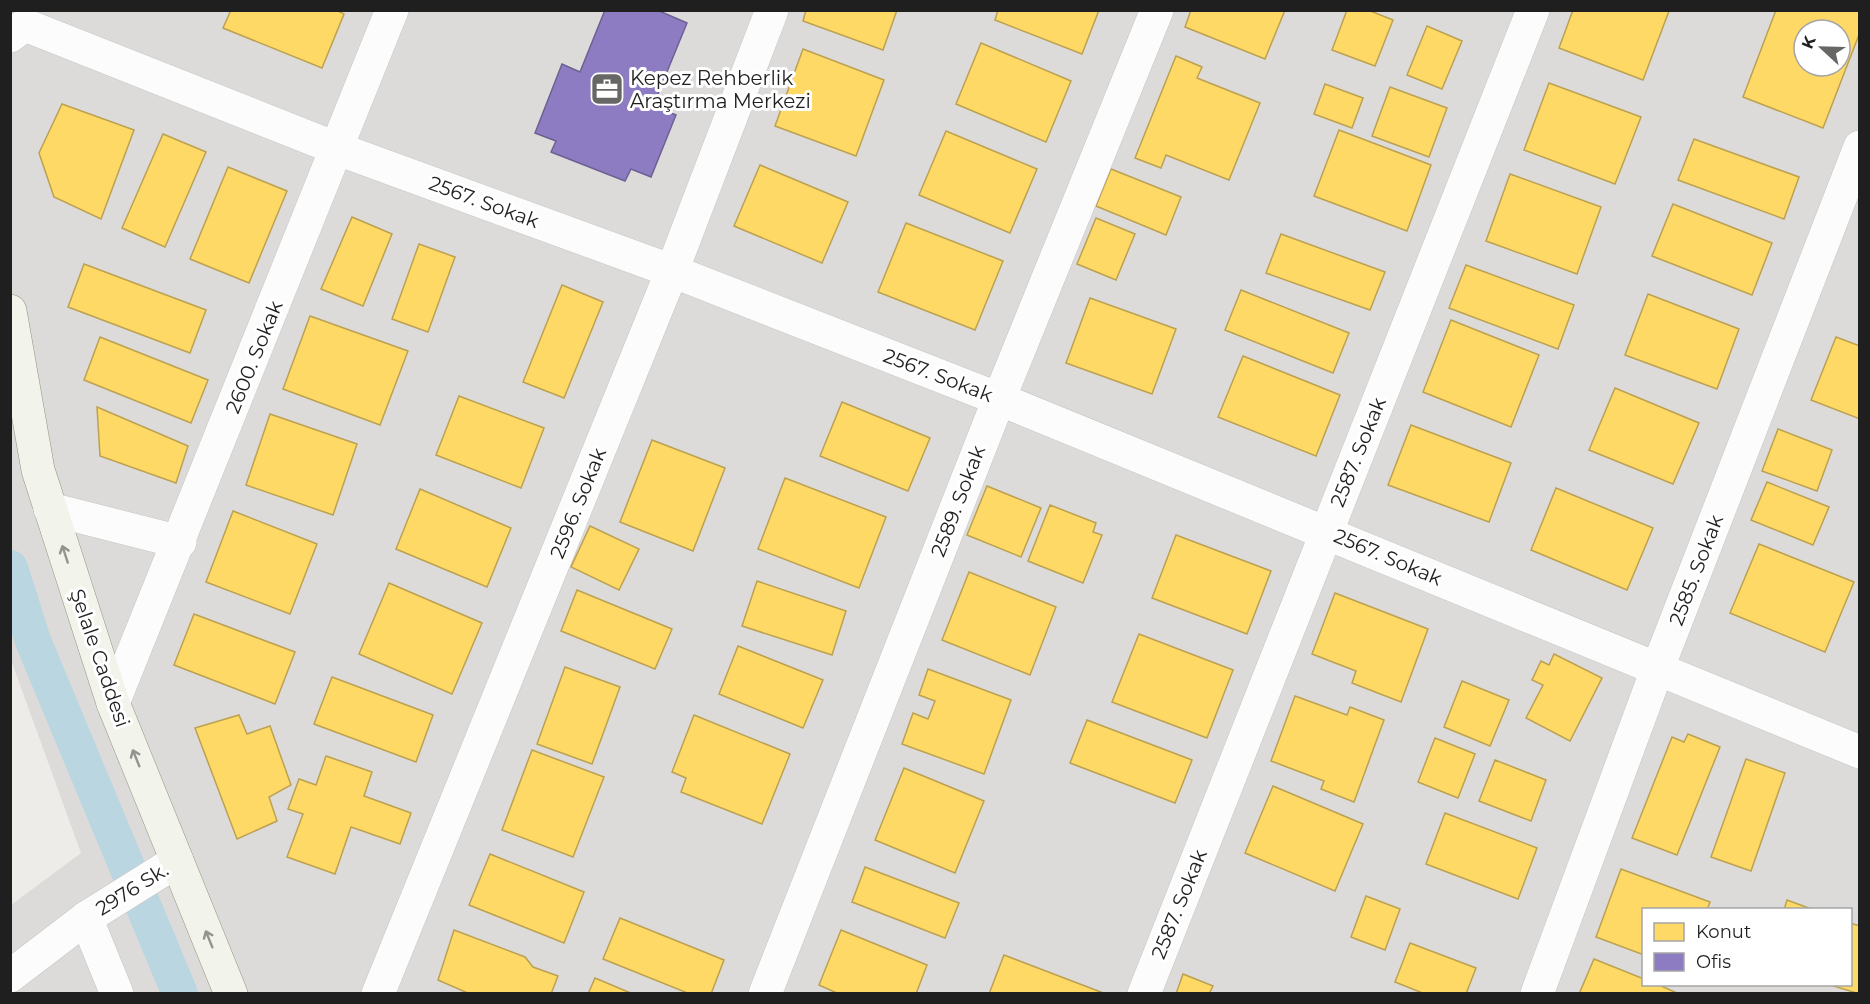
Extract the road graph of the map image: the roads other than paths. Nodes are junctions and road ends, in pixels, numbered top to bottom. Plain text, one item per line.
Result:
1 (392, 10) edge
2 (772, 10) edge
3 (1157, 10) edge
4 (1533, 10) edge
5 (22, 24) edge
6 (1860, 147) edge
7 (338, 149) junction
8 (672, 271) junction
9 (10, 311) edge
10 (999, 399) junction
11 (50, 509) junction
12 (1326, 531) junction
13 (180, 542) junction
14 (1658, 670) junction
15 (114, 703) junction
16 (1860, 752) edge
17 (177, 861) junction
18 (86, 918) junction
19 (10, 976) edge
20 (117, 993) edge
21 (231, 993) edge
22 (378, 993) edge
23 (765, 993) edge
24 (1144, 993) edge
25 (1537, 993) edge

1 - 7 street, 2600. Sokak
2 - 8 street, 2596. Sokak
3 - 10 street, 2589. Sokak
4 - 12 street, 2587. Sokak
5 - 7 street, 2567. Sokak
6 - 14 street, 2585. Sokak
7 - 8 street, 2567. Sokak
7 - 13 street, 2600. Sokak
8 - 10 street, 2567. Sokak
8 - 22 street, 2596. Sokak
9 - 11 street, Şelale Caddesi
10 - 12 street, 2567. Sokak
10 - 23 street, 2589. Sokak
11 - 13 street
15 -> 11 street, Şelale Caddesi
12 - 14 street, 2567. Sokak
12 - 24 street, 2587. Sokak
13 - 15 street, 2600. Sokak
14 - 16 street, 2567. Sokak
14 - 25 street, 2585. Sokak
17 -> 15 street, Şelale Caddesi
17 - 18 street, 2976 Sk.
21 -> 17 street, Şelale Caddesi
18 - 19 street, 2976 Sk.
18 - 20 street, 2976 Sk.

